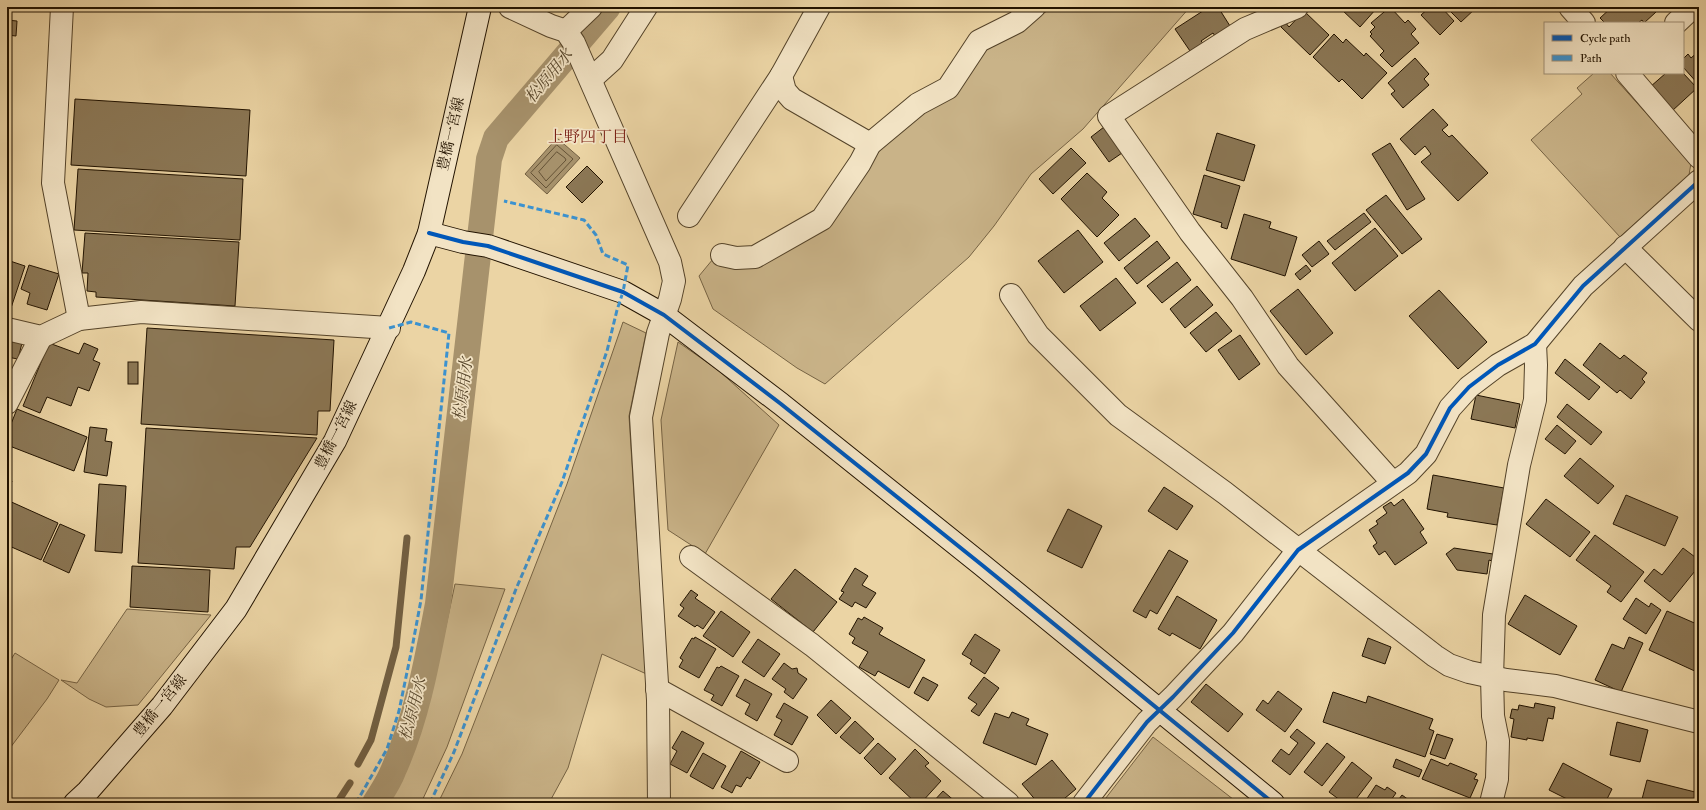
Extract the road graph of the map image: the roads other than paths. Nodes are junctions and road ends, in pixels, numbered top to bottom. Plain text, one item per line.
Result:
1 (62, 7) edge
2 (480, 7) edge
3 (510, 7) edge
4 (591, 7) edge
5 (646, 7) edge
6 (819, 7) edge
7 (1034, 7) edge
8 (1297, 7) edge
9 (1570, 7) edge
10 (1693, 7) edge
11 (1583, 22) edge
12 (1677, 22) edge
13 (570, 37) junction
14 (588, 72) junction
15 (1628, 74) edge
16 (781, 76) junction
17 (870, 144) junction
18 (1699, 157) edge
19 (1699, 181) edge
20 (689, 216) dead end
21 (429, 233) junction
22 (1626, 248) junction
23 (722, 255) dead end
24 (1011, 295) dead end
25 (664, 315) junction
26 (79, 319) junction
27 (1699, 320) edge
28 (388, 328) junction
29 (7, 329) edge
30 (41, 337) junction
31 (1535, 344) junction
32 (7, 403) edge
33 (1393, 483) junction
34 (1298, 550) junction
35 (691, 557) dead end
36 (1492, 677) junction
37 (657, 689) junction
38 (1160, 710) junction
39 (1699, 722) edge
40 (787, 762) dead end
41 (75, 803) edge
42 (659, 803) edge
43 (1008, 803) edge
44 (1084, 803) edge
45 (1273, 803) edge
46 (1492, 803) edge

1 - 26 street
2 - 21 street, 豊橋一宮線
3 - 13 street
4 - 13 street
5 - 14 street
6 - 16 street
7 - 17 street
8 - 33 street
9 - 11 street
10 - 12 street
13 - 14 street
14 - 25 street
15 - 18 street
16 - 17 street
16 - 20 street
17 - 23 street
19 - 22 street
21 - 25 street
21 - 28 street, 豊橋一宮線
22 - 27 street
22 - 31 street
24 - 34 street
25 - 37 street
25 - 38 street
26 - 28 street
26 - 30 street
28 - 41 street, 豊橋一宮線
29 - 30 street
30 - 32 street
31 - 33 street
31 - 36 street
33 - 34 street
34 - 36 street
34 - 38 street
35 - 43 street
36 - 39 street
36 - 46 street
37 - 40 street
37 - 42 street
38 - 44 street
38 - 45 street

